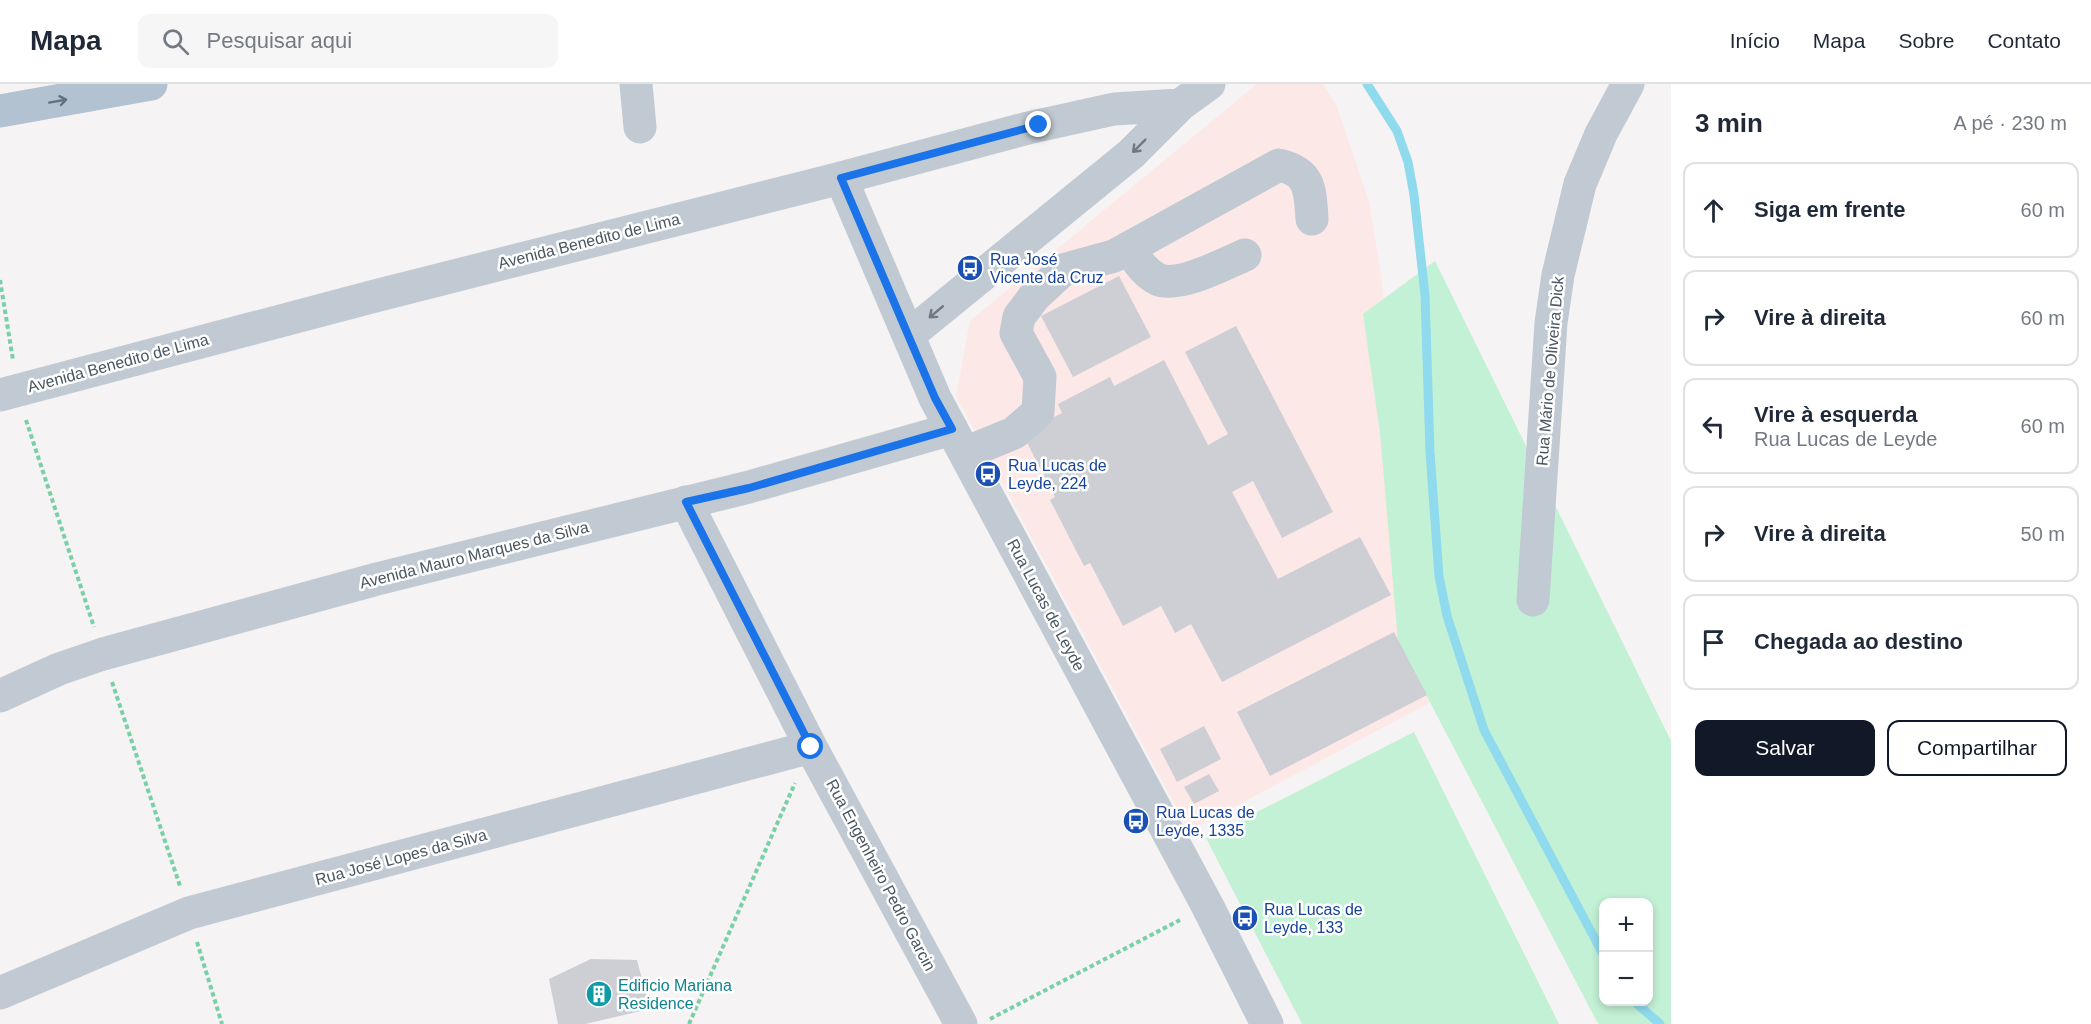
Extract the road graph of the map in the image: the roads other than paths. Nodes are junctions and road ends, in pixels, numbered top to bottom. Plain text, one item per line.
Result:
1 (151, 84) edge
2 (636, 84) edge
3 (1209, 84) edge
4 (1628, 84) edge
5 (1180, 105) junction
6 (0, 111) edge
7 (640, 127) dead end
8 (841, 178) junction
9 (1312, 219) dead end
10 (1128, 248) junction
11 (1245, 255) dead end
12 (909, 335) junction
13 (10, 392) edge
14 (959, 441) junction
15 (686, 502) junction
16 (1533, 600) dead end
17 (0, 696) edge
18 (811, 747) junction
19 (0, 993) edge
20 (961, 1024) edge
21 (1267, 1024) edge

6 -> 1 main road
2 - 7 street
3 - 5 street
4 - 16 street, Rua Mário de Oliveira Dick
5 - 8 street, Avenida Benedito de Lima
5 -> 12 street
8 - 12 street, Rua Lucas de Leyde
8 - 13 street, Avenida Benedito de Lima
9 - 10 street
10 - 11 street
10 - 14 street, Avenida Mauro Marques da Silva
12 - 14 street, Rua Lucas de Leyde
14 - 15 street, Avenida Mauro Marques da Silva
14 - 21 street, Rua Lucas de Leyde
15 - 17 street, Avenida Mauro Marques da Silva
15 - 18 street, Rua Engenheiro Pedro Garcin
18 - 19 street, Rua José Lopes da Silva
18 - 20 street, Rua Engenheiro Pedro Garcin

